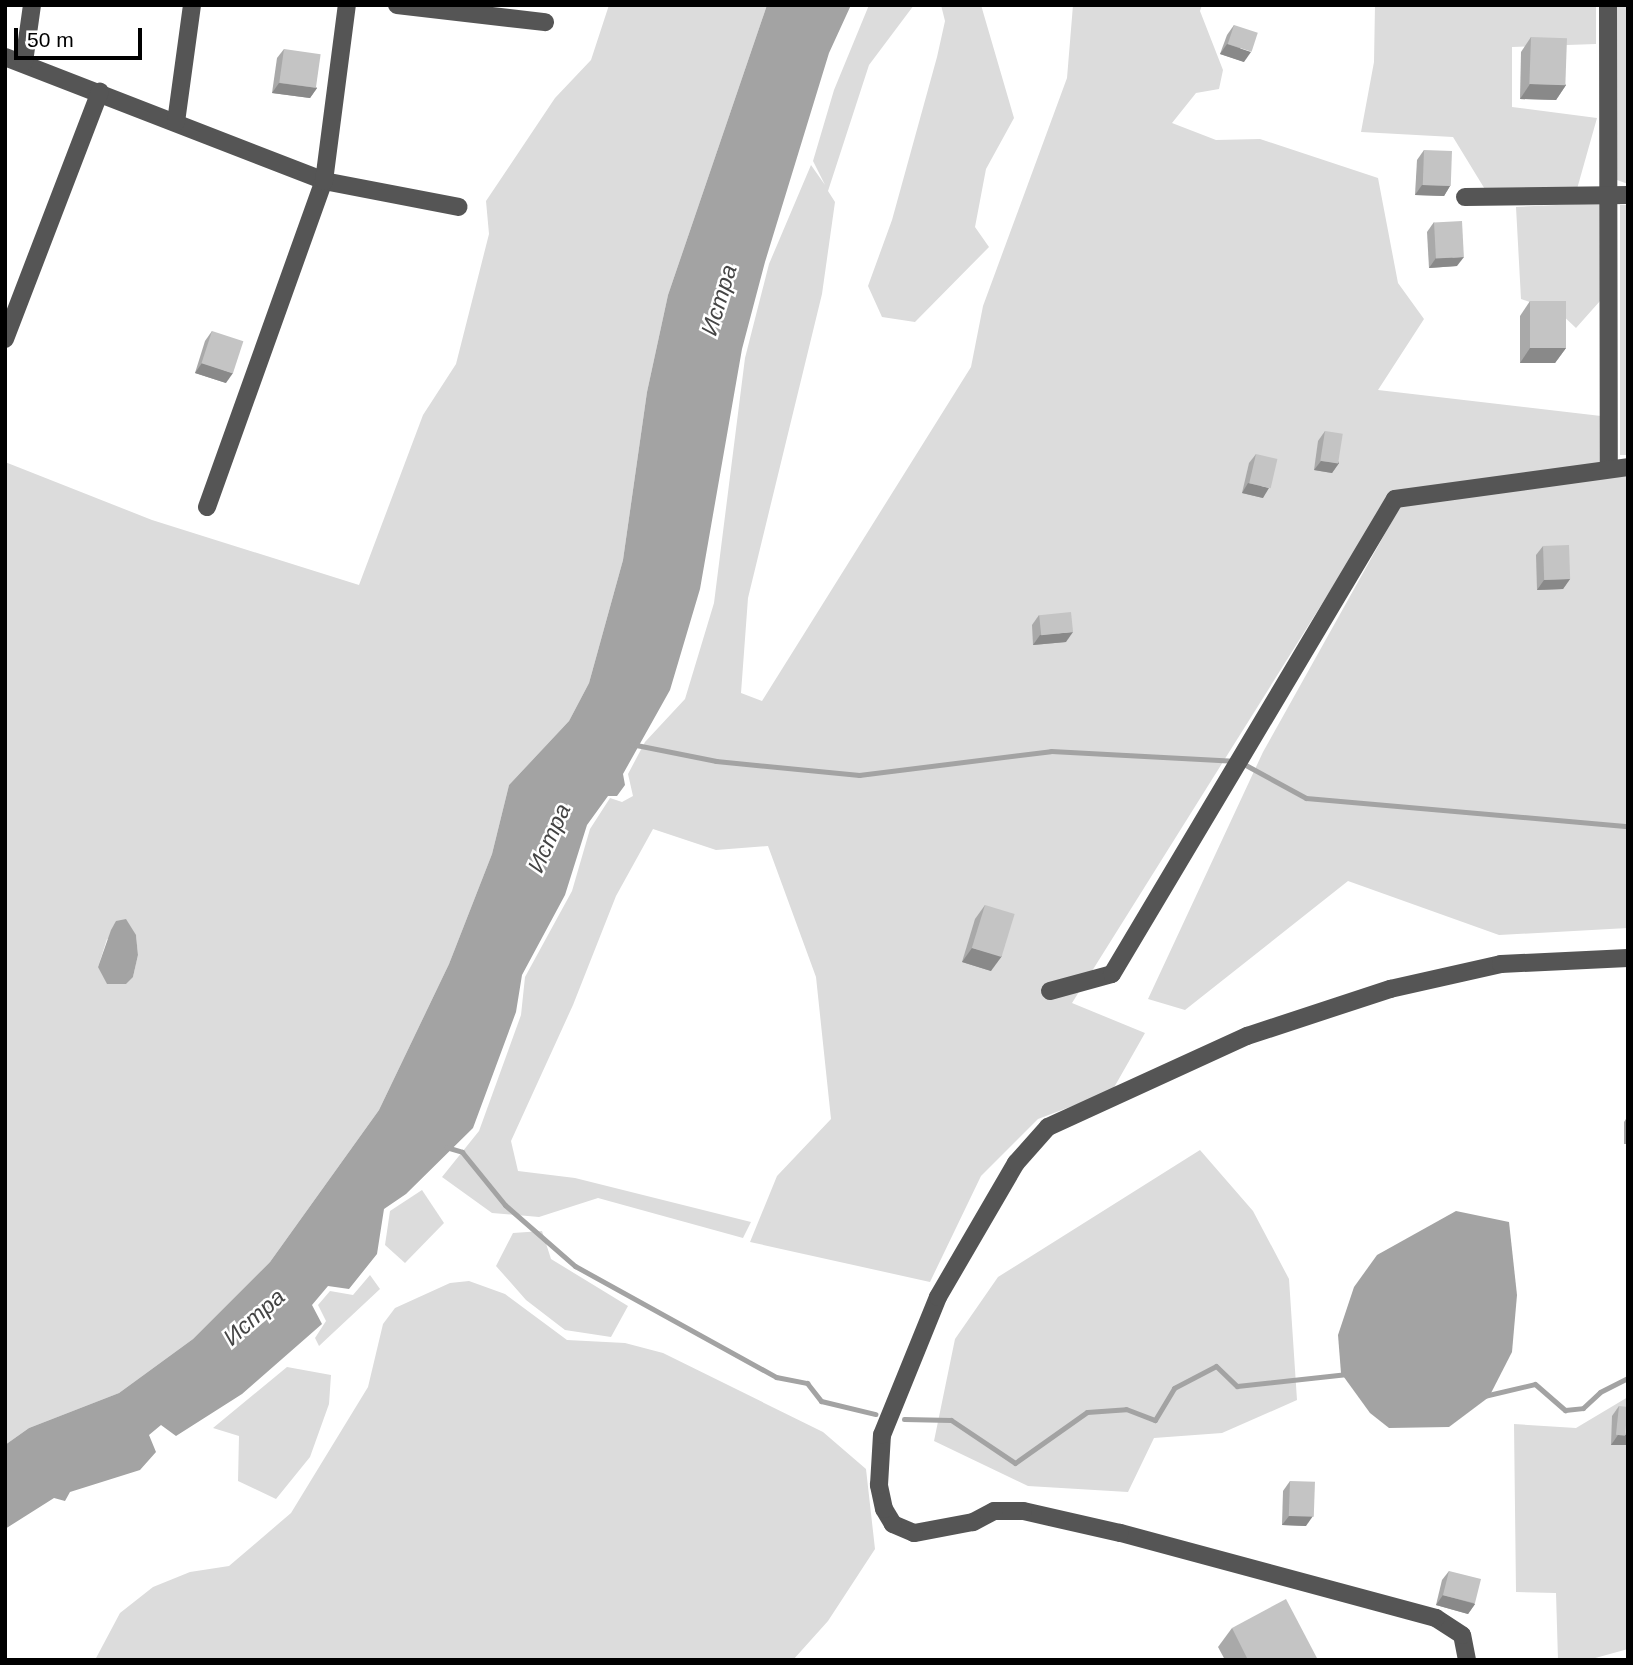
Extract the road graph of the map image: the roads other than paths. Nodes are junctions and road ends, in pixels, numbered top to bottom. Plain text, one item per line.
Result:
1 (32, 5) edge
2 (192, 5) edge
3 (347, 5) edge
4 (397, 5) edge
5 (1608, 5) edge
6 (545, 22) dead end
7 (5, 57) edge
8 (24, 62) junction
9 (100, 92) junction
10 (176, 122) junction
11 (324, 181) junction
12 (1609, 195) junction
13 (1628, 195) edge
14 (1465, 197) dead end
15 (459, 207) dead end
16 (5, 339) edge
17 (1628, 467) edge
18 (1609, 469) junction
19 (207, 507) dead end
20 (1628, 958) edge
21 (1050, 991) dead end
22 (1467, 1660) edge

1 - 8 street
2 - 10 street
3 - 11 street
4 - 6 street
5 - 12 street
7 - 8 street
8 - 9 street
9 - 10 street
9 - 16 street
10 - 11 street
11 - 15 street
11 - 19 street
12 - 13 street
12 - 14 street
12 - 18 street
17 - 18 street
18 - 21 street
20 - 22 street

